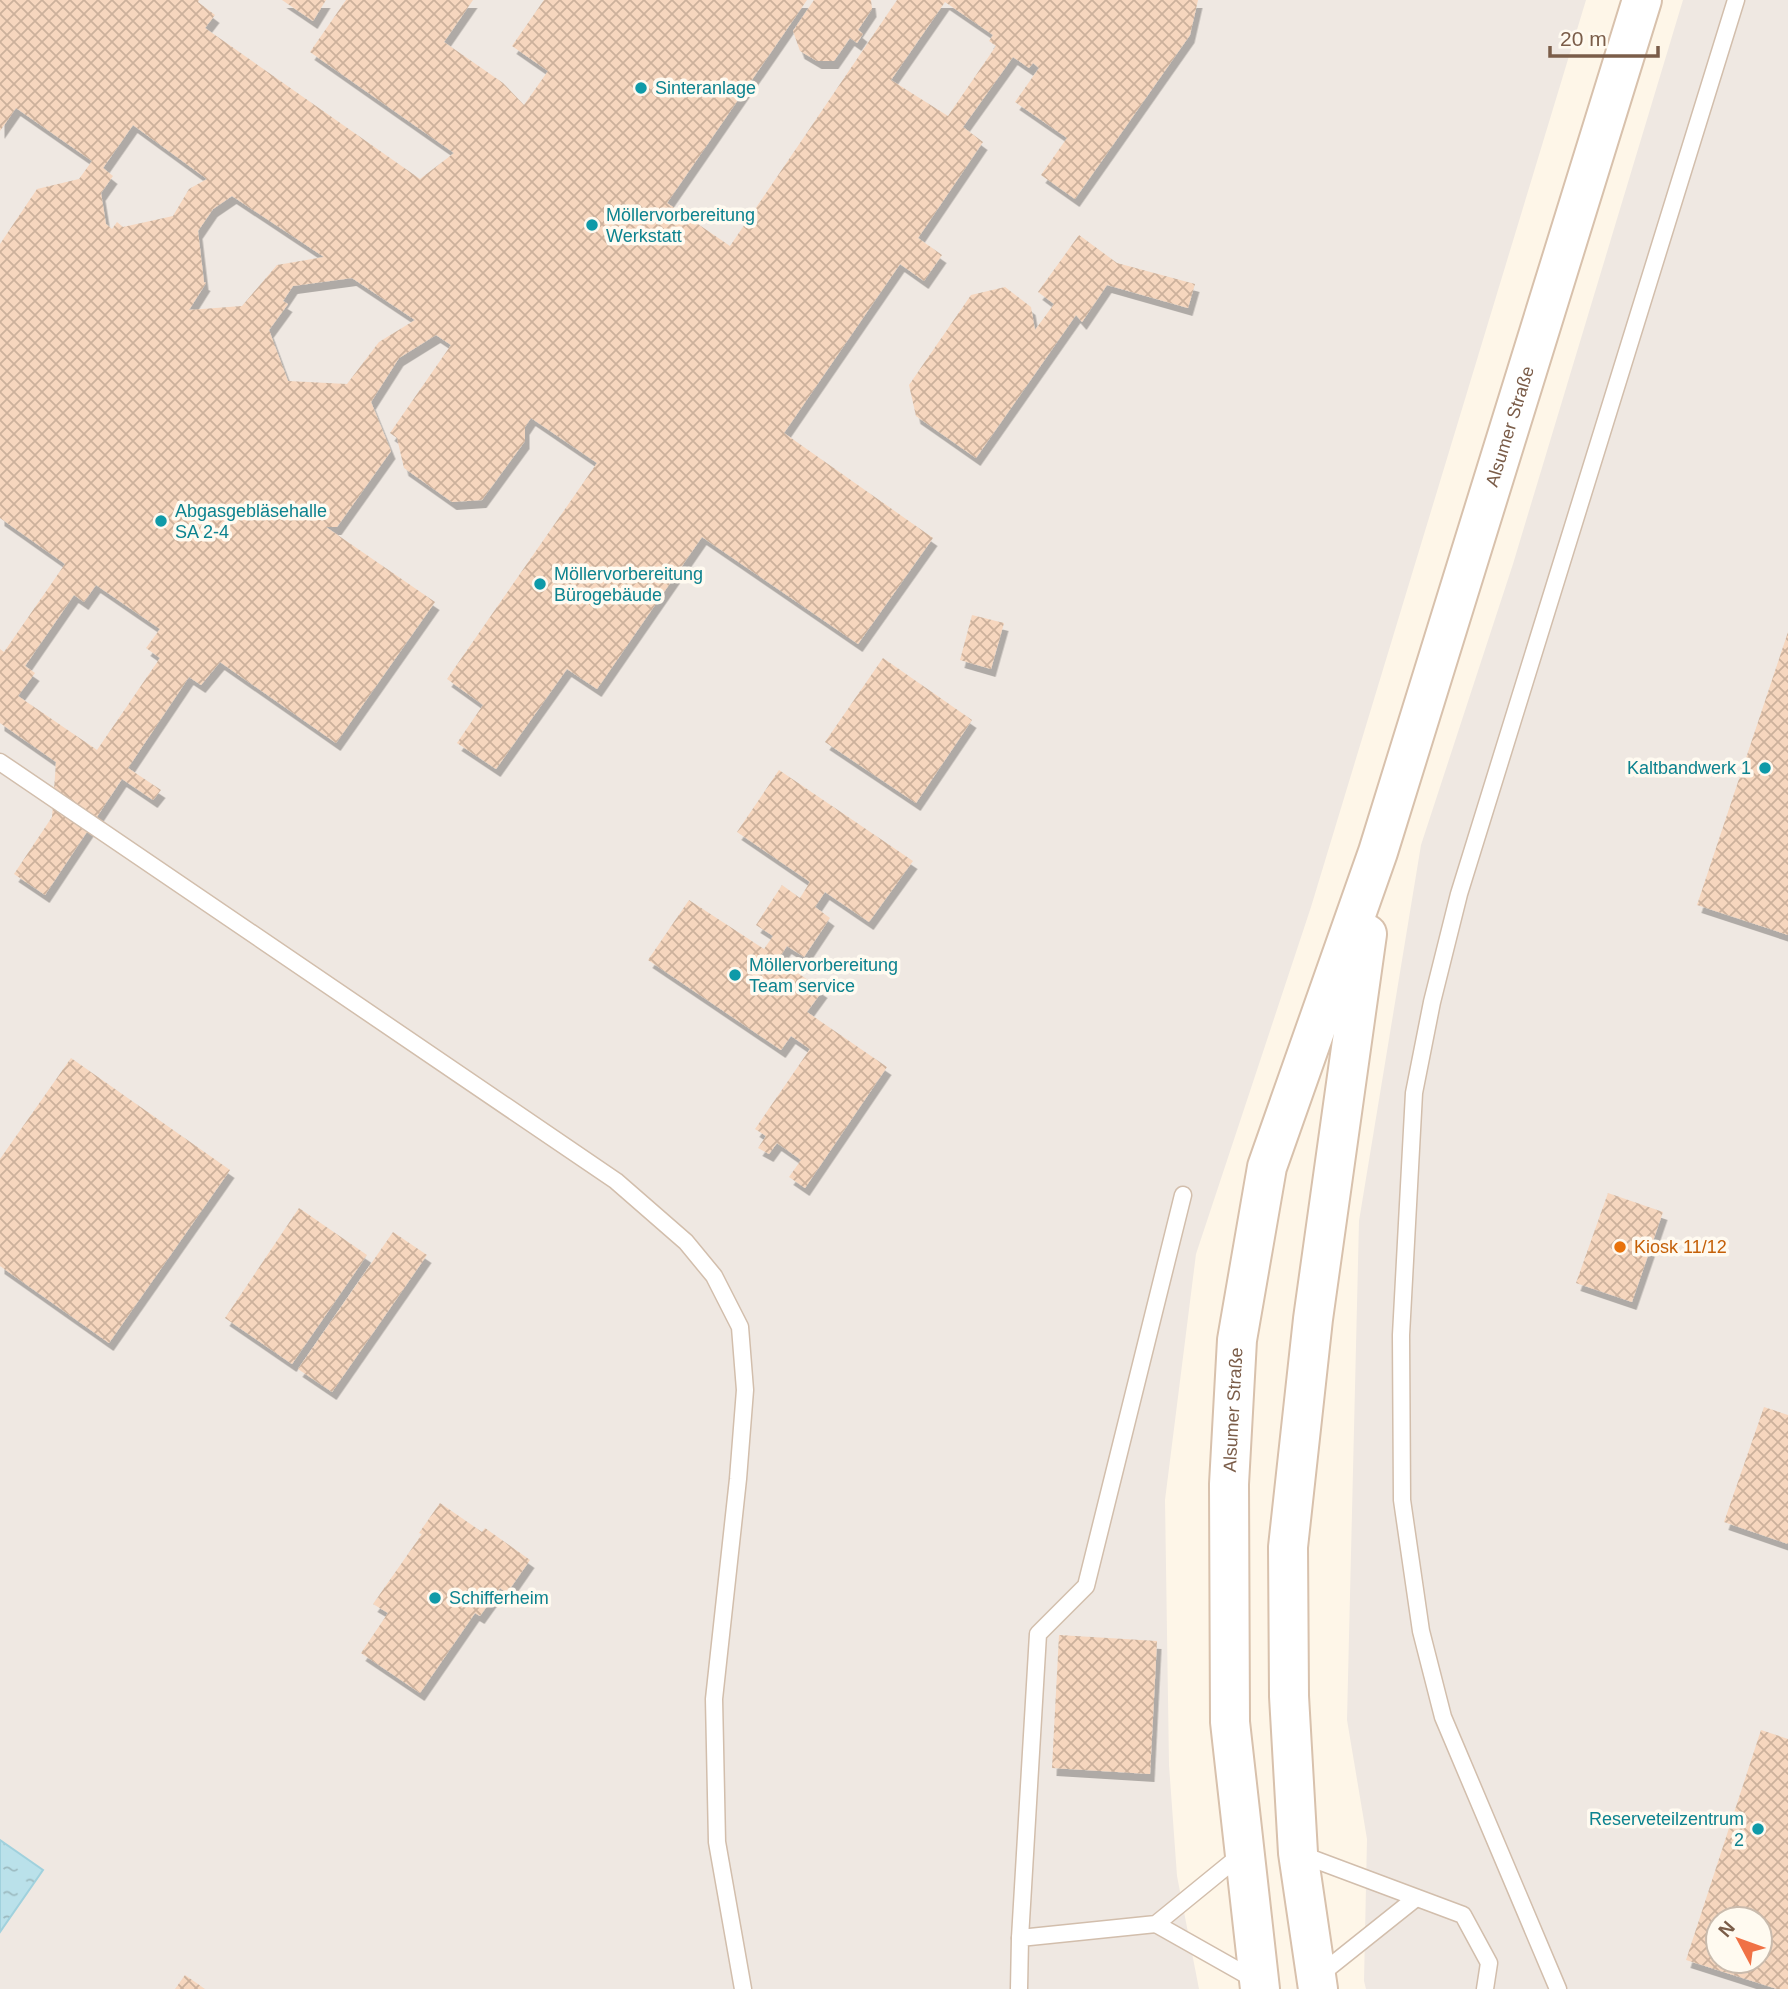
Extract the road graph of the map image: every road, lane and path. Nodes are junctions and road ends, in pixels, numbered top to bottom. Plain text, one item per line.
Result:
1 (1642, 0) edge
2 (1736, 0) edge
3 (0, 762) edge
4 (1378, 852) junction
5 (1183, 1195) dead end
6 (1243, 1853) junction
7 (1298, 1853) junction
8 (1416, 1898) junction
9 (1156, 1924) junction
10 (1020, 1938) junction
11 (1317, 1984) edge
12 (1259, 1986) edge
13 (743, 1989) edge
14 (1019, 1989) edge
15 (1485, 1989) edge
16 (1558, 1989) edge

1 - 4 street, Alsumer Straße
2 - 16 lane
3 - 13 lane
4 - 6 street, Alsumer Straße
4 - 7 street, Alsumer Straße
5 - 10 lane
6 - 9 lane
6 - 12 street, Alsumer Straße
7 - 8 lane
7 - 11 street, Alsumer Straße
8 - 11 lane
8 - 15 lane
9 - 10 lane
9 - 12 lane
10 - 14 lane

